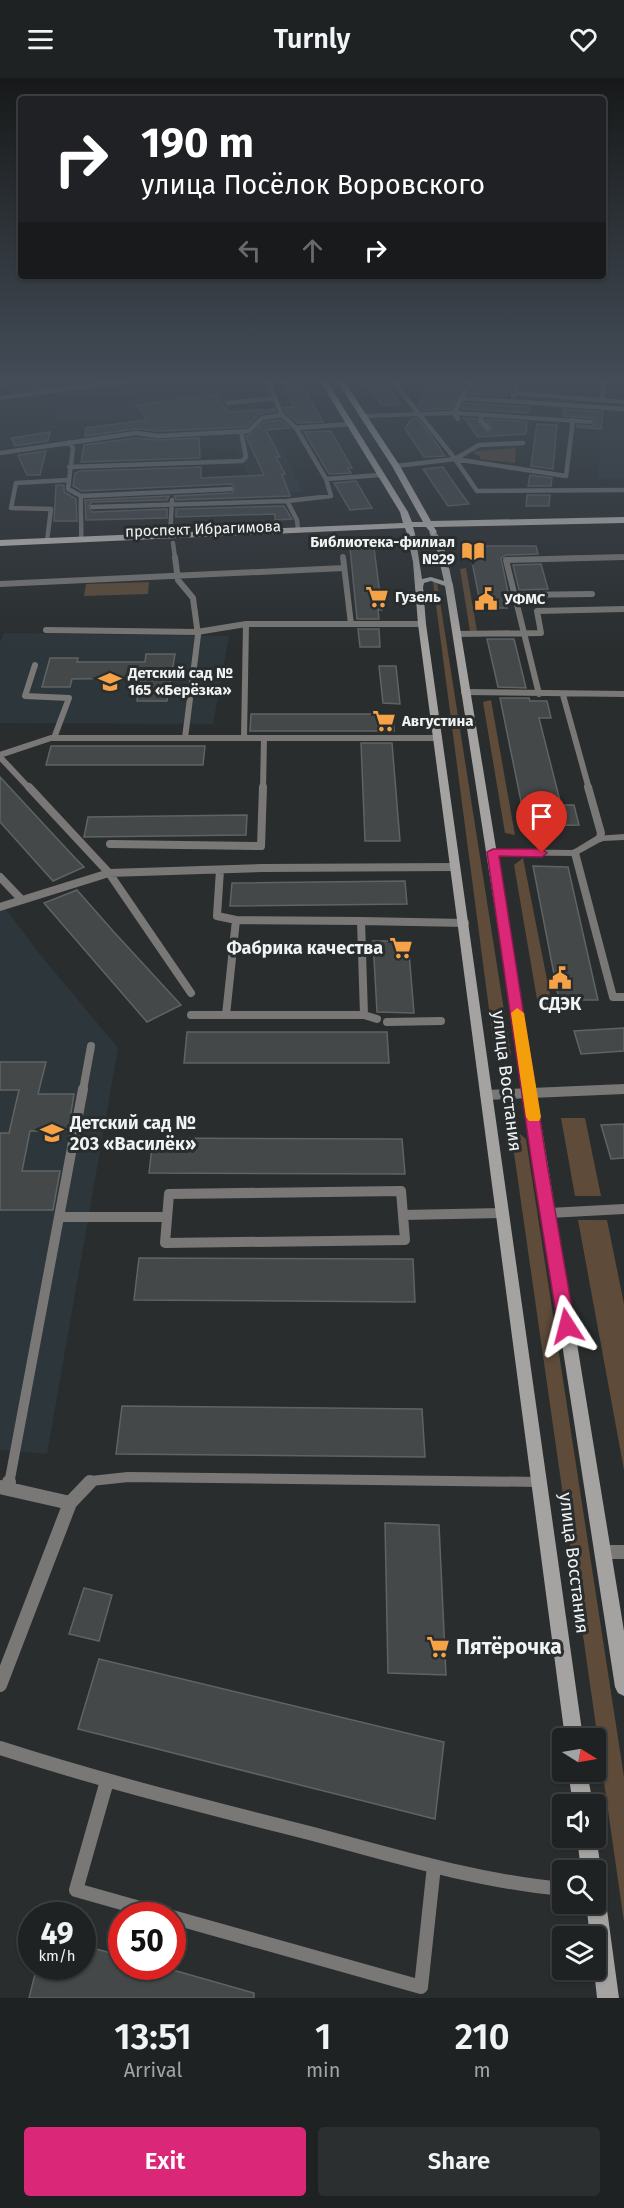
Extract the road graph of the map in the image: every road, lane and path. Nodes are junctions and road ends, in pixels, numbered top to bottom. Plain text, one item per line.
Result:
1 (69, 471) edge
2 (321, 471) edge
3 (378, 471) edge
4 (399, 471) edge
5 (463, 471) edge
6 (531, 471) edge
7 (567, 471) edge
8 (381, 475) junction
9 (326, 479) junction
10 (68, 480) junction
11 (231, 489) dead end
12 (624, 490) edge
13 (172, 492) junction
14 (81, 496) junction
15 (287, 501) junction
16 (172, 505) junction
17 (92, 507) dead end
18 (624, 520) edge
19 (431, 528) junction
20 (624, 528) edge
21 (410, 529) junction
22 (298, 530) junction
23 (81, 540) junction
24 (172, 540) junction
25 (47, 541) junction
26 (0, 543) edge
27 (0, 551) edge
28 (343, 557) dead end
29 (624, 557) edge
30 (344, 568) junction
31 (177, 576) junction
32 (0, 584) edge
33 (449, 585) junction
34 (419, 587) junction
35 (592, 594) dead end
36 (515, 596) junction
37 (624, 609) edge
38 (246, 624) junction
39 (351, 624) junction
40 (422, 624) junction
41 (46, 630) dead end
42 (197, 632) junction
43 (524, 633) junction
44 (456, 634) junction
45 (35, 665) dead end
46 (464, 692) junction
47 (539, 694) junction
48 (624, 694) edge
49 (563, 695) junction
50 (54, 738) junction
51 (185, 738) junction
52 (244, 738) junction
53 (264, 738) junction
54 (439, 738) junction
55 (0, 756) edge
56 (624, 837) edge
57 (600, 838) junction
58 (110, 844) dead end
59 (493, 852) junction
60 (575, 853) junction
61 (456, 867) junction
62 (220, 870) junction
63 (109, 873) junction
64 (0, 877) edge
65 (21, 899) junction
66 (0, 907) edge
67 (237, 920) junction
68 (361, 921) junction
69 (465, 923) junction
70 (191, 993) dead end
71 (624, 997) edge
72 (191, 1015) dead end
73 (226, 1015) junction
74 (364, 1015) junction
75 (441, 1021) dead end
76 (91, 1046) dead end
77 (624, 1089) edge
78 (531, 1094) junction
79 (486, 1095) junction
80 (624, 1209) edge
81 (502, 1213) junction
82 (549, 1213) junction
83 (403, 1215) junction
84 (59, 1217) junction
85 (167, 1217) junction
86 (540, 1482) junction
87 (4, 1488) edge
88 (70, 1503) junction
89 (602, 1552) junction
90 (624, 1552) edge
91 (0, 1684) edge
92 (624, 1687) edge
93 (573, 1728) edge
94 (0, 1748) edge
95 (107, 1780) junction
96 (434, 1866) junction
97 (552, 1889) edge
98 (119, 1902) edge
99 (598, 1914) edge
100 (186, 1921) edge
101 (608, 1998) edge

1 - 10 lane
2 - 9 lane
3 - 8 main road, улица Восстания
4 - 19 main road, улица Восстания
5 - 12 lane
6 - 7 lane
8 - 9 lane
8 - 21 main road, улица Восстания
9 - 15 lane
10 - 14 lane
10 - 25 lane
11 - 13 lane
13 - 14 lane
13 - 16 lane
14 - 23 lane
15 - 16 lane
15 - 22 lane
16 - 17 lane
16 - 24 lane
18 - 19 main road, проспект Ибрагимова
19 - 20 main road, проспект Ибрагимова
19 - 21 main road, проспект Ибрагимова
19 - 33 main road, улица Восстания
21 - 22 main road, проспект Ибрагимова
21 - 24 main road, проспект Ибрагимова
21 - 34 main road, улица Восстания
22 - 24 main road, проспект Ибрагимова
23 - 24 main road, проспект Ибрагимова
23 - 25 main road, проспект Ибрагимова
24 - 27 main road, проспект Ибрагимова
24 - 31 lane
25 - 26 main road, проспект Ибрагимова
28 - 30 lane
29 - 36 lane
30 - 31 lane
30 - 39 lane
31 - 32 lane
31 - 42 lane
33 - 34 main road
33 - 44 main road, улица Восстания
34 - 40 main road, улица Восстания
35 - 36 lane
36 - 43 lane
37 - 43 lane
38 - 39 lane
38 - 42 lane
38 - 52 lane
39 - 40 lane
40 - 54 main road, улица Восстания
41 - 42 lane
42 - 51 lane
43 - 44 lane
43 - 47 lane
44 - 46 main road, улица Восстания
45 - 50 lane
46 - 47 lane
46 - 59 main road, улица Восстания
47 - 49 lane
48 - 49 lane
49 - 57 lane
50 - 51 lane
50 - 55 lane
51 - 52 lane
52 - 53 lane
53 - 54 lane
53 - 58 lane
54 - 61 main road, улица Восстания
55 - 63 lane
56 - 57 street
57 - 60 street
59 - 60 street
59 - 78 main road, улица Восстания
60 - 71 lane
61 - 62 lane
61 - 69 main road, улица Восстания
62 - 63 lane
62 - 67 lane
63 - 65 lane
63 - 70 lane
64 - 65 lane
65 - 66 lane
67 - 68 lane
67 - 73 lane
68 - 69 lane
68 - 74 lane
69 - 79 main road, улица Восстания
72 - 73 lane
73 - 74 lane
74 - 75 lane
76 - 84 lane
77 - 78 street
78 - 79 street
78 - 82 main road, улица Восстания
79 - 81 main road, улица Восстания
80 - 82 lane
81 - 83 lane
81 - 86 main road, улица Восстания
82 - 89 main road, улица Восстания
83 - 85 lane
83 - 85 lane
84 - 85 lane
84 - 87 lane
86 - 88 lane
86 - 93 main road, улица Восстания
87 - 88 lane
88 - 91 lane
89 - 90 lane
89 - 92 main road, улица Восстания
94 - 95 lane
95 - 96 lane
95 - 98 lane
96 - 97 lane
96 - 100 lane
99 - 101 main road

